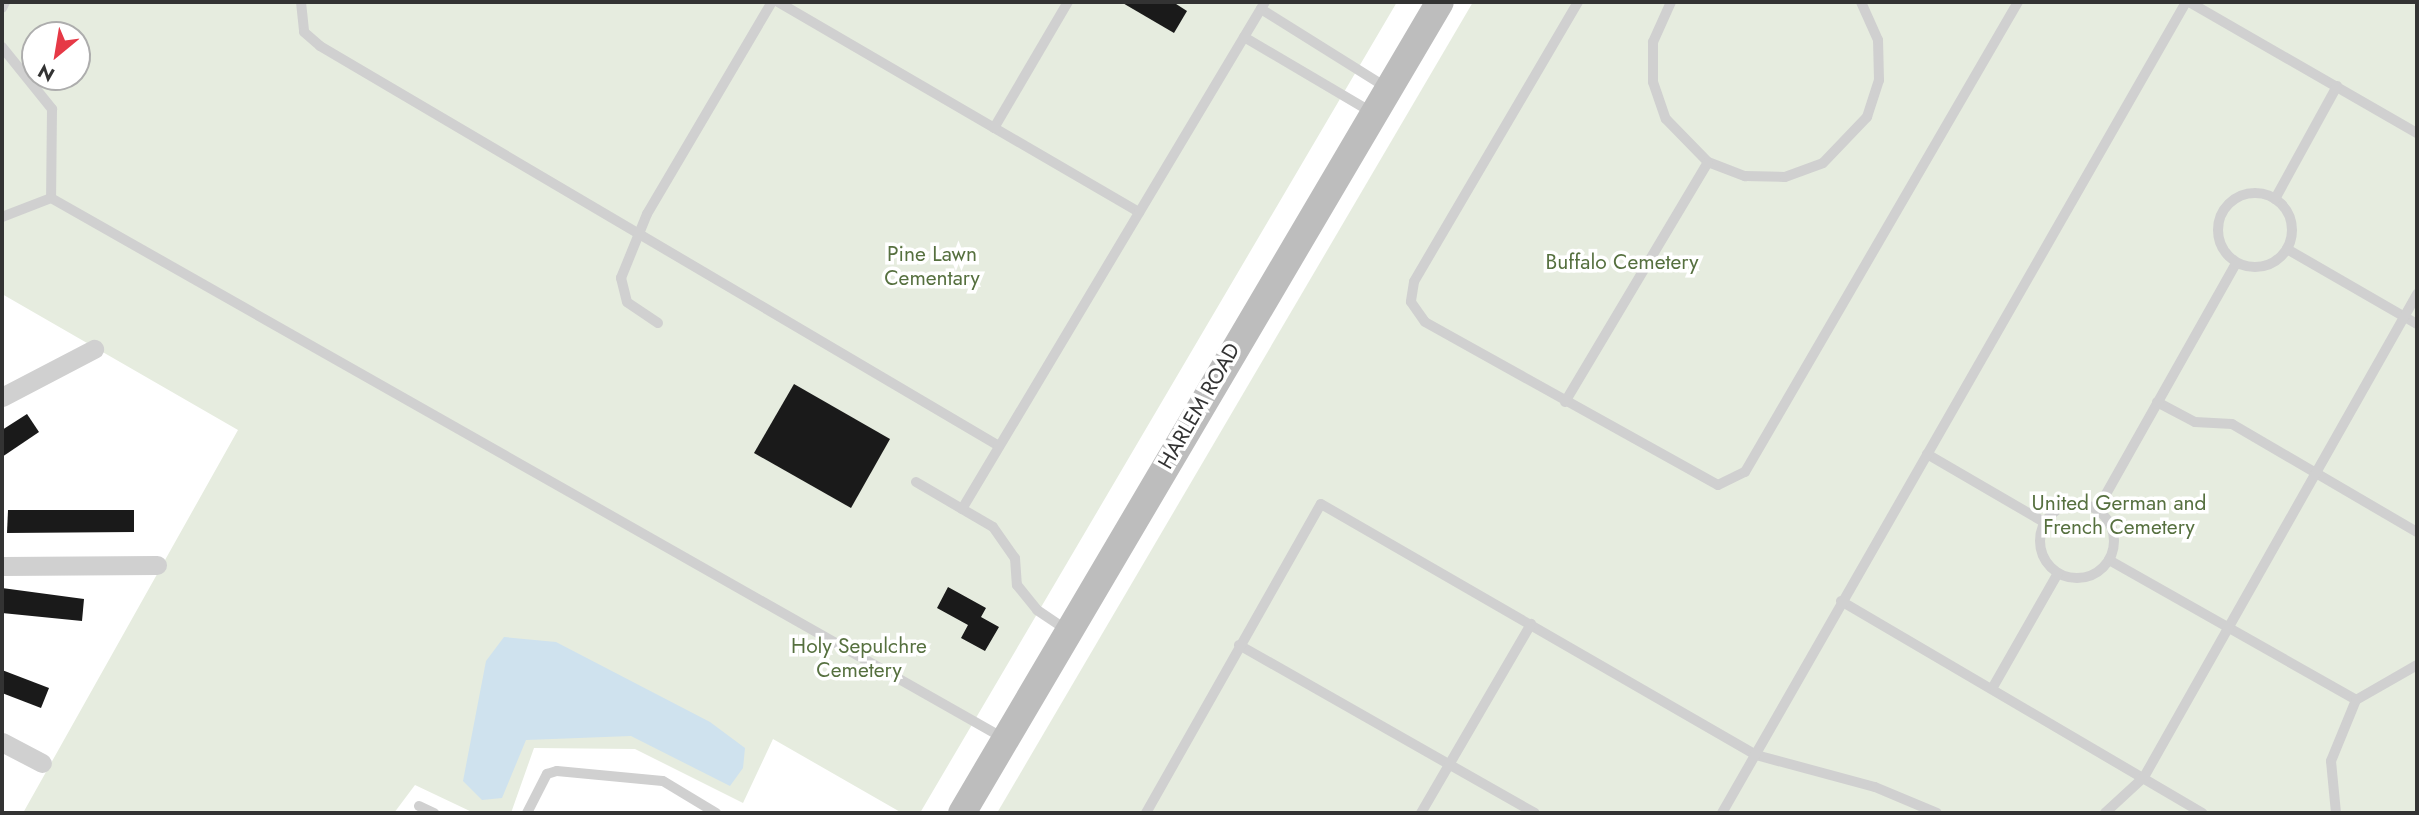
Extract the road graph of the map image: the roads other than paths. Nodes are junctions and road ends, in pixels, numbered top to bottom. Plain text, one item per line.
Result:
1 (5, 2) edge
2 (300, 2) edge
3 (772, 2) edge
4 (778, 2) edge
5 (1068, 2) edge
6 (1440, 2) edge
7 (1578, 2) edge
8 (1671, 2) edge
9 (1861, 2) edge
10 (2018, 2) edge
11 (2187, 2) edge
12 (1263, 6) edge
13 (2, 8) edge
14 (1244, 37) junction
15 (2, 47) edge
16 (2337, 86) junction
17 (1389, 89) junction
18 (1374, 114) junction
19 (994, 128) junction
20 (2417, 133) edge
21 (1708, 162) junction
22 (51, 198) junction
23 (2275, 199) junction
24 (1139, 212) junction
25 (2, 217) edge
26 (638, 234) junction
27 (2287, 249) junction
28 (2236, 263) junction
29 (2417, 294) edge
30 (2404, 317) junction
31 (658, 323) dead end
32 (2417, 324) edge
33 (94, 349) dead end
34 (2, 397) edge
35 (1565, 402) junction
36 (2157, 402) junction
37 (999, 446) junction
38 (1927, 454) junction
39 (2317, 473) junction
40 (916, 482) dead end
41 (962, 509) junction
42 (2097, 510) junction
43 (2044, 522) junction
44 (2417, 532) edge
45 (2109, 560) junction
46 (157, 565) dead end
47 (2, 566) edge
48 (2058, 573) junction
49 (1841, 601) junction
50 (1531, 624) junction
51 (2229, 629) junction
52 (1069, 631) junction
53 (1238, 645) junction
54 (2417, 665) edge
55 (1993, 687) junction
56 (2356, 699) junction
57 (1005, 739) junction
58 (2, 742) edge
59 (1756, 755) junction
60 (42, 763) dead end
61 (1449, 764) junction
62 (2144, 777) junction
63 (419, 806) dead end
64 (434, 813) edge
65 (527, 813) edge
66 (716, 813) edge
67 (962, 813) edge
68 (1146, 813) edge
69 (1420, 813) edge
70 (1535, 813) edge
71 (1722, 813) edge
72 (1937, 813) edge
73 (2105, 813) edge
74 (2202, 813) edge
75 (2336, 813) edge

1 - 13 lane
2 - 26 lane
3 - 26 lane
4 - 19 lane
5 - 19 lane
6 - 17 main road, HARLEM ROAD
7 - 35 lane
8 - 21 lane
9 - 21 lane
10 - 35 lane
11 - 16 lane
11 - 38 lane
12 - 14 lane
12 - 17 lane
14 - 18 lane
14 - 24 lane
15 - 22 lane
16 - 20 lane
16 - 23 lane
17 - 18 main road, HARLEM ROAD
18 - 52 main road, HARLEM ROAD
19 - 24 lane
21 - 35 lane
22 - 25 lane
22 - 57 lane
23 - 27 lane
23 - 28 lane
24 - 37 lane
26 - 31 lane
26 - 37 lane
27 - 28 lane
27 - 30 lane
28 - 36 lane
29 - 30 lane
30 - 32 lane
30 - 39 lane
33 - 34 street
36 - 39 lane
36 - 42 lane
37 - 41 lane
38 - 43 lane
38 - 49 lane
39 - 44 lane
39 - 51 lane
40 - 41 lane
41 - 52 lane
42 - 43 lane
42 - 45 lane
43 - 48 lane
45 - 48 lane
45 - 51 lane
46 - 47 street
48 - 55 lane
49 - 55 lane
49 - 59 lane
50 - 53 lane
50 - 59 lane
50 - 61 lane
51 - 56 lane
51 - 62 lane
52 - 57 main road, HARLEM ROAD
53 - 61 lane
53 - 68 lane
54 - 56 lane
55 - 62 lane
56 - 75 lane
57 - 67 main road, HARLEM ROAD
58 - 60 street
59 - 71 lane
59 - 72 lane
61 - 69 lane
61 - 70 lane
62 - 73 lane
62 - 74 lane
63 - 64 lane
65 - 66 lane

